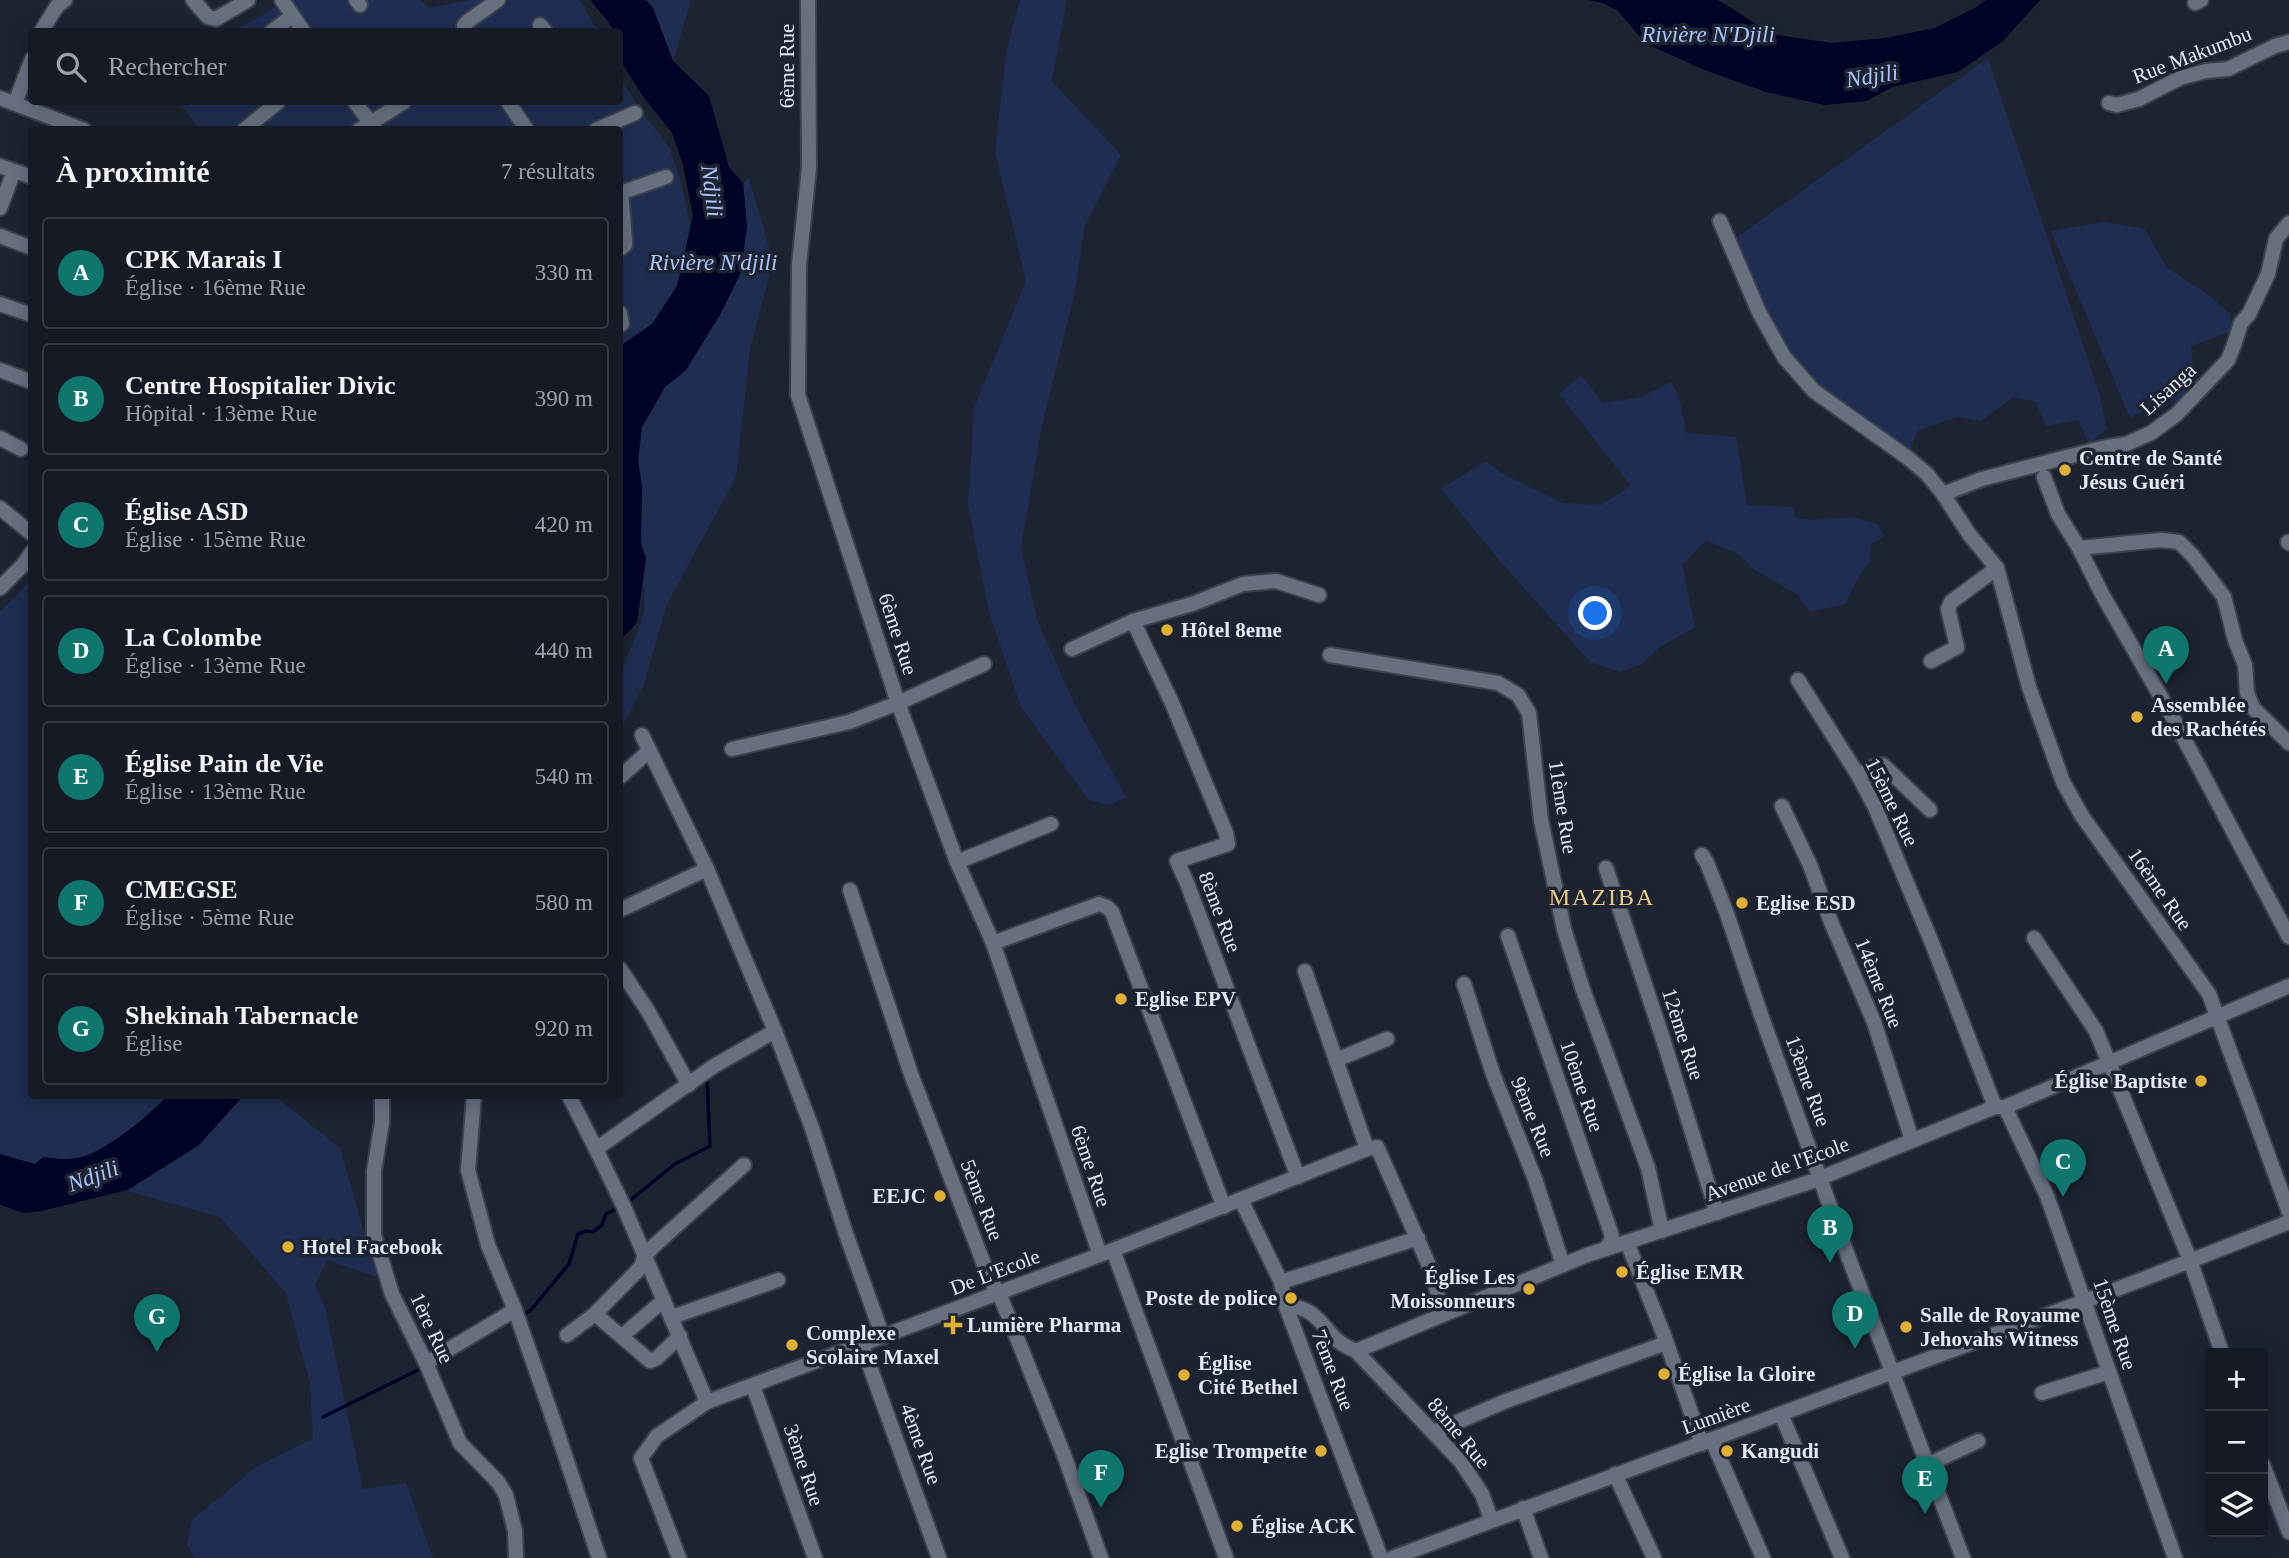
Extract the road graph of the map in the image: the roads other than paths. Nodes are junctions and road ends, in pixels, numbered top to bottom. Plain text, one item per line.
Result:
1 (65, 0) edge
2 (193, 0) edge
3 (248, 0) edge
4 (282, 0) edge
5 (498, 0) edge
6 (808, 0) edge
7 (292, 16) junction
8 (44, 28) edge
9 (276, 28) edge
10 (301, 28) edge
11 (465, 28) edge
12 (2289, 42) edge
13 (28, 70) edge
14 (0, 98) edge
15 (16, 103) junction
16 (2109, 103) dead end
17 (274, 105) edge
18 (357, 105) edge
19 (400, 105) edge
20 (510, 105) edge
21 (635, 113) dead end
22 (73, 126) edge
23 (249, 126) edge
24 (367, 126) edge
25 (369, 126) edge
26 (524, 126) edge
27 (605, 126) edge
28 (7, 168) edge
29 (28, 176) edge
30 (666, 177) dead end
31 (623, 191) edge
32 (0, 208) edge
33 (623, 221) edge
34 (1720, 221) dead end
35 (2289, 223) edge
36 (0, 236) edge
37 (28, 246) edge
38 (623, 247) edge
39 (0, 304) edge
40 (28, 314) edge
41 (0, 370) edge
42 (28, 380) edge
43 (0, 438) edge
44 (21, 449) dead end
45 (2044, 477) dead end
46 (1943, 494) junction
47 (0, 508) edge
48 (28, 531) edge
49 (2079, 548) junction
50 (28, 558) edge
51 (1997, 568) junction
52 (0, 588) edge
53 (1319, 595) dead end
54 (1133, 621) junction
55 (1072, 649) dead end
56 (1330, 654) dead end
57 (1931, 661) dead end
58 (984, 664) dead end
59 (1798, 680) dead end
60 (898, 703) junction
61 (642, 735) dead end
62 (2289, 743) edge
63 (732, 749) dead end
64 (649, 751) junction
65 (623, 774) edge
66 (1858, 775) junction
67 (1782, 806) dead end
68 (1930, 810) dead end
69 (1051, 824) dead end
70 (1702, 855) dead end
71 (957, 862) junction
72 (1606, 868) dead end
73 (707, 869) junction
74 (850, 890) dead end
75 (623, 909) edge
76 (1508, 936) dead end
77 (2289, 937) edge
78 (2034, 938) dead end
79 (993, 943) junction
80 (1305, 971) dead end
81 (623, 974) edge
82 (1464, 984) dead end
83 (2289, 986) edge
84 (2218, 1017) junction
85 (775, 1031) junction
86 (1387, 1039) dead end
87 (1336, 1060) junction
88 (2110, 1064) junction
89 (689, 1085) junction
90 (382, 1099) edge
91 (474, 1099) edge
92 (571, 1099) edge
93 (2000, 1107) junction
94 (1912, 1140) junction
95 (596, 1149) junction
96 (1372, 1149) junction
97 (744, 1165) dead end
98 (1298, 1177) junction
99 (1820, 1178) junction
100 (1241, 1200) junction
101 (1224, 1207) junction
102 (2289, 1212) edge
103 (1717, 1213) junction
104 (2289, 1222) edge
105 (1662, 1231) junction
106 (1418, 1238) junction
107 (1627, 1242) junction
108 (1606, 1249) junction
109 (1106, 1253) junction
110 (645, 1255) junction
111 (2189, 1260) junction
112 (1563, 1265) junction
113 (778, 1280) dead end
114 (1281, 1283) junction
115 (999, 1293) junction
116 (664, 1300) junction
117 (2085, 1301) junction
118 (1285, 1304) junction
119 (595, 1314) junction
120 (1442, 1315) junction
121 (517, 1317) junction
122 (672, 1317) junction
123 (567, 1335) dead end
124 (622, 1336) junction
125 (680, 1336) junction
126 (883, 1337) junction
127 (1666, 1343) junction
128 (862, 1345) junction
129 (2220, 1348) edge
130 (1356, 1351) junction
131 (426, 1365) junction
132 (2109, 1372) junction
133 (1891, 1373) junction
134 (753, 1386) junction
135 (2042, 1393) dead end
136 (707, 1402) junction
137 (1781, 1414) junction
138 (1434, 1432) junction
139 (1978, 1441) dead end
140 (1707, 1442) junction
141 (1927, 1465) junction
142 (1615, 1474) junction
143 (2266, 1474) edge
144 (1523, 1508) junction
145 (1491, 1519) junction
146 (2289, 1532) edge
147 (1411, 1555) edge
148 (516, 1558) edge
149 (599, 1558) edge
150 (679, 1558) edge
151 (815, 1558) edge
152 (939, 1558) edge
153 (1101, 1558) edge
154 (1226, 1558) edge
155 (1381, 1558) edge
156 (1392, 1558) edge
157 (1541, 1558) edge
158 (1654, 1558) edge
159 (1763, 1558) edge
160 (1842, 1558) edge
161 (1963, 1558) edge
162 (2175, 1558) edge

1 - 8 street
2 - 3 street
4 - 7 street
5 - 11 street
6 - 60 street, 6ème Rue
7 - 9 street
7 - 10 street
12 - 16 street, Rue Makumbu
13 - 15 street
14 - 15 street
15 - 22 street
17 - 23 street
18 - 24 street
19 - 25 street
20 - 26 street
21 - 27 street
28 - 29 street
28 - 32 street
30 - 31 street
33 - 38 street
34 - 46 street
35 - 46 street, Lisanga
36 - 37 street
39 - 40 street
41 - 42 street
43 - 44 street
45 - 49 street
46 - 51 street
47 - 48 street
49 - 62 street
49 - 77 street
50 - 52 street
51 - 57 street
51 - 84 street, 16ème Rue
53 - 54 street
54 - 55 street
54 - 98 street, 8ème Rue
56 - 105 street, 11ème Rue
58 - 60 street
59 - 66 street, 15ème Rue
60 - 63 street
60 - 71 street, 6ème Rue
61 - 64 street
64 - 65 street
64 - 73 street
66 - 68 street
66 - 93 street, 15ème Rue
67 - 94 street, 14ème Rue
69 - 71 street
70 - 99 street, 13ème Rue
71 - 79 street, 6ème Rue
72 - 103 street, 12ème Rue
73 - 75 street
73 - 85 street
74 - 115 street, 5ème Rue
76 - 108 street, 10ème Rue
78 - 88 street
79 - 101 street
79 - 109 street, 6ème Rue
80 - 87 street
81 - 89 street
82 - 112 street, 9ème Rue
83 - 84 street, Avenue de l'Ecole
84 - 88 street, Avenue de l'Ecole
84 - 102 street, 16ème Rue
85 - 89 street
85 - 126 street
86 - 87 street
87 - 96 street
88 - 93 street, Avenue de l'Ecole
88 - 111 street
89 - 95 street
90 - 131 street, 1ère Rue
91 - 121 street
92 - 95 street
93 - 94 street, Avenue de l'Ecole
93 - 117 street, 15ème Rue
94 - 99 street, Avenue de l'Ecole
95 - 110 street
96 - 98 street, De L'Ecole
96 - 106 street
97 - 110 street
98 - 100 street, De L'Ecole
99 - 103 street, Avenue de l'Ecole
99 - 133 street, 13ème Rue
100 - 101 street, De L'Ecole
100 - 114 street, 7ème Rue
101 - 109 street, De L'Ecole
103 - 105 street, Avenue de l'Ecole
104 - 111 street, Lumière
105 - 107 street, Avenue de l'Ecole
106 - 114 street
106 - 120 street
107 - 108 street, Avenue de l'Ecole
107 - 127 street
108 - 112 street, Avenue de l'Ecole
109 - 115 street, De L'Ecole
109 - 154 street, 6ème Rue
110 - 116 street
110 - 119 street
111 - 117 street, Lumière
111 - 129 street
112 - 120 street, Avenue de l'Ecole
113 - 122 street
114 - 118 street, 7ème Rue
115 - 126 street, De L'Ecole
115 - 153 street, 5ème Rue
116 - 122 street
116 - 124 street
117 - 132 street, 15ème Rue
117 - 133 street, Lumière
118 - 130 street
118 - 155 street, 7ème Rue
119 - 123 street
119 - 124 street
120 - 130 street, Avenue de l'Ecole
121 - 131 street
121 - 149 street
122 - 125 street
124 - 125 street
125 - 136 street
126 - 128 street, De L'Ecole
127 - 138 street
127 - 140 street
128 - 134 street, De L'Ecole
128 - 152 street, 4ème Rue
130 - 138 street, 8ème Rue
131 - 148 street, 1ère Rue
132 - 135 street
132 - 162 street, 15ème Rue
133 - 137 street, Lumière
133 - 141 street, 13ème Rue
134 - 136 street, De L'Ecole
134 - 151 street, 3ème Rue
136 - 150 street, De L'Ecole
137 - 140 street, Lumière
137 - 160 street
138 - 145 street, 8ème Rue
139 - 141 street
140 - 142 street, Lumière
140 - 159 street
141 - 161 street, 13ème Rue
142 - 144 street, Lumière
142 - 158 street
143 - 146 street
144 - 145 street, Lumière
144 - 157 street
145 - 147 street, Lumière
147 - 156 street, Lumière

